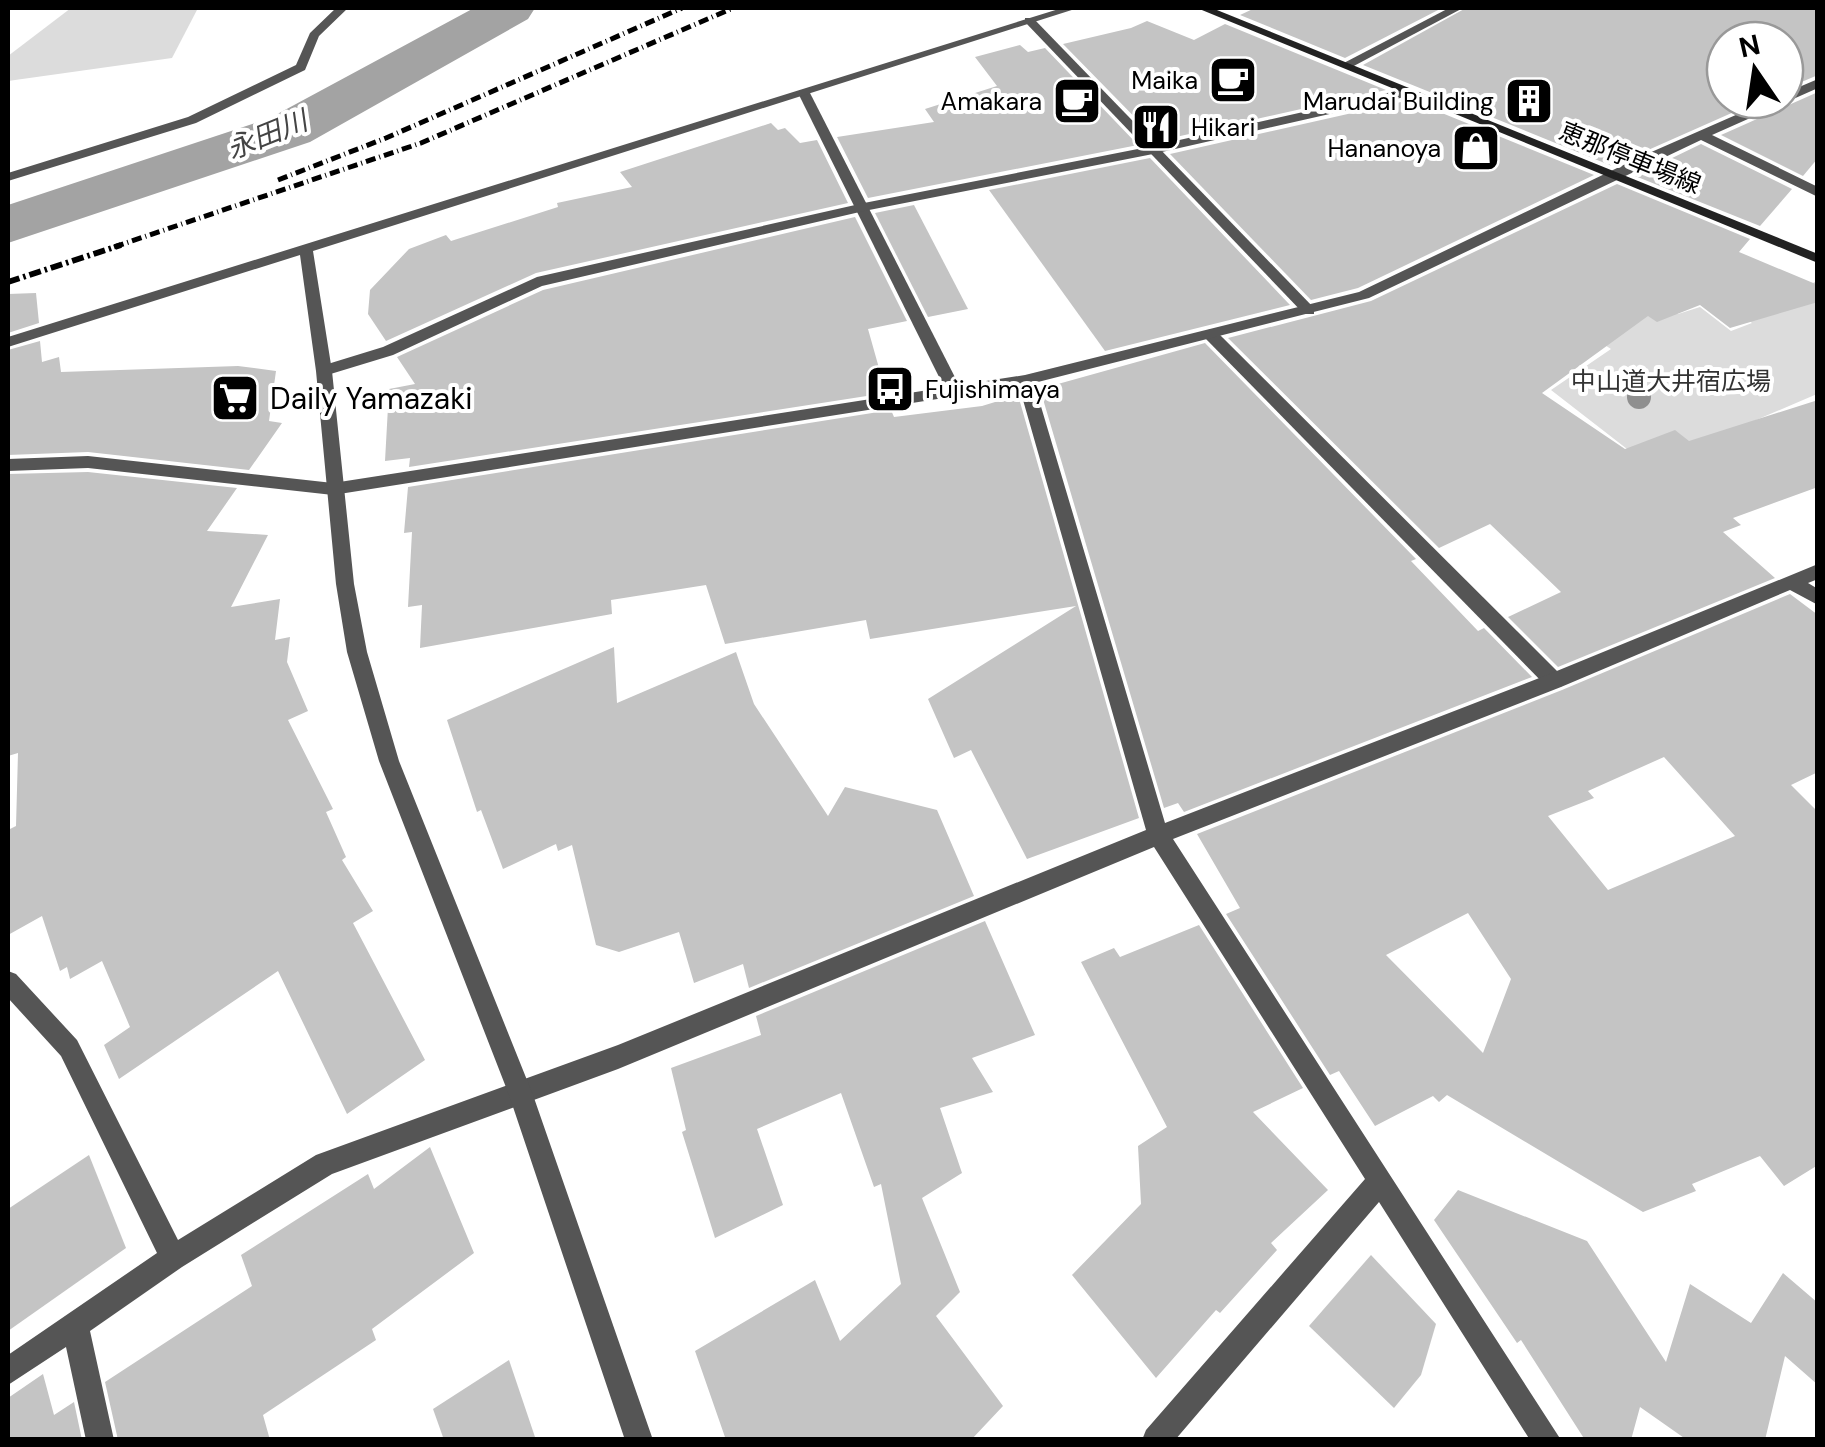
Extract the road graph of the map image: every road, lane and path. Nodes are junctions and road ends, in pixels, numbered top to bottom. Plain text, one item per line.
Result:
1 (342, 8) edge
2 (1072, 8) edge
3 (1203, 8) edge
4 (1457, 8) edge
5 (1030, 20) junction
6 (1346, 64) junction
7 (804, 93) junction
8 (1406, 93) junction
9 (1736, 120) edge
10 (1702, 135) junction
11 (1154, 150) junction
12 (1613, 176) junction
13 (8, 177) edge
14 (1818, 193) edge
15 (864, 207) junction
16 (306, 250) junction
17 (1818, 258) edge
18 (1308, 311) junction
19 (1210, 334) junction
20 (8, 342) edge
21 (324, 371) junction
22 (1025, 380) junction
23 (954, 391) junction
24 (8, 465) edge
25 (333, 489) junction
26 (1818, 571) edge
27 (1790, 582) junction
28 (1818, 598) edge
29 (1554, 682) junction
30 (1158, 835) junction
31 (8, 982) edge
32 (521, 1095) junction
33 (1380, 1181) junction
34 (173, 1258) junction
35 (76, 1323) junction
36 (8, 1371) edge
37 (100, 1440) edge
38 (639, 1440) edge
39 (1156, 1440) edge
40 (1547, 1440) edge

1 - 13 street
2 - 5 street
3 - 6 main road, 恵那停車場線
4 - 6 street
5 - 7 street
5 - 11 street
6 - 8 main road, 恵那停車場線
7 - 15 street
7 - 16 street
8 - 11 street
8 - 12 main road, 恵那停車場線
9 - 10 street
10 - 12 street
10 - 14 street
11 - 15 street
11 - 18 street
12 - 17 main road, 恵那停車場線
12 - 18 street
15 - 21 street
15 - 23 street
16 - 20 street
16 - 21 street
18 - 19 street
19 - 22 street
19 - 29 street
21 - 25 street
22 - 23 street
22 - 30 street
23 - 25 street
24 - 25 street
25 - 32 street
26 - 27 street
27 - 28 street
27 - 29 street
29 - 30 street
30 - 32 street
30 - 33 street
31 - 34 street
32 - 34 street
32 - 38 street
33 - 39 street
33 - 40 street
34 - 35 street
35 - 36 street
35 - 37 street

